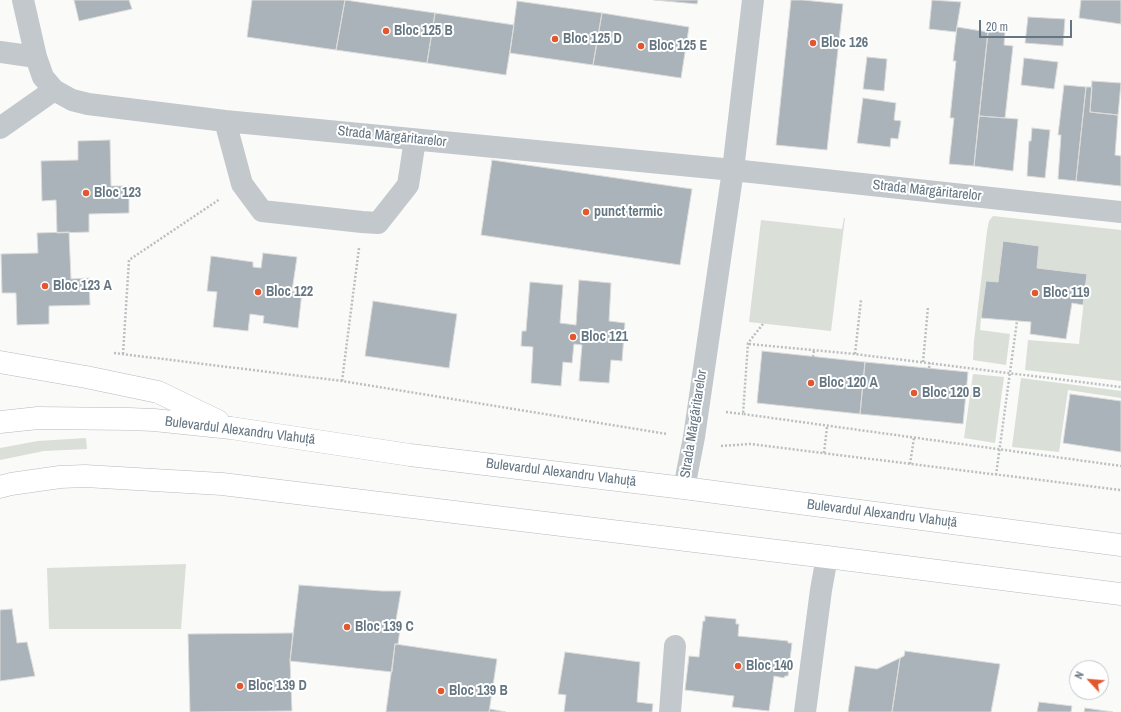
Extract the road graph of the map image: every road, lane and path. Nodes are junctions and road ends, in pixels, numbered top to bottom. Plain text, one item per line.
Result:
1 (23, 0) edge
2 (753, 0) edge
3 (0, 52) edge
4 (36, 57) junction
5 (54, 90) junction
6 (225, 121) junction
7 (0, 128) edge
8 (415, 140) junction
9 (733, 170) junction
10 (242, 184) junction
11 (1121, 212) edge
12 (362, 222) junction
13 (862, 300) dead end
14 (928, 307) dead end
15 (1017, 321) dead end
16 (763, 324) dead end
17 (748, 344) junction
18 (814, 350) junction
19 (108, 353) dead end
20 (123, 354) junction
21 (855, 354) junction
22 (813, 356) dead end
23 (0, 362) edge
24 (923, 362) junction
25 (930, 363) junction
26 (930, 368) dead end
27 (1010, 373) junction
28 (342, 380) junction
29 (1121, 387) edge
30 (724, 412) dead end
31 (743, 414) junction
32 (0, 422) edge
33 (826, 427) junction
34 (231, 428) junction
35 (694, 437) junction
36 (914, 438) junction
37 (1000, 450) junction
38 (824, 453) junction
39 (910, 464) junction
40 (1121, 466) edge
41 (996, 475) junction
42 (0, 487) edge
43 (684, 488) junction
44 (1121, 490) edge
45 (1121, 545) edge
46 (827, 556) junction
47 (1121, 594) edge
48 (675, 646) dead end
49 (670, 712) edge
50 (805, 712) edge

1 - 4 street
2 - 9 street, Strada Mărgăritarelor
3 - 4 street
4 - 5 street
5 - 6 street, Strada Mărgăritarelor
5 - 7 street
6 - 8 street, Strada Mărgăritarelor
6 - 10 street
8 - 9 street, Strada Mărgăritarelor
8 - 12 street
9 - 11 street, Strada Mărgăritarelor
9 - 35 street, Strada Mărgăritarelor
10 - 12 street
10 - 20 path
12 - 28 path
13 - 21 path
14 - 24 path
15 - 27 path
16 - 17 path
17 - 18 path
17 - 31 path
18 - 21 path
18 - 22 path
19 - 20 path
20 - 28 path
21 - 24 path
23 - 34 main road
24 - 25 path
25 - 26 path
25 - 27 path
27 - 29 path
27 - 37 path
28 - 35 path
30 - 31 path
31 - 33 path
32 - 34 main road, Bulevardul Alexandru Vlahuță
33 - 36 path
33 - 38 path
34 - 43 main road, Bulevardul Alexandru Vlahuță
35 - 38 path
35 - 43 street, Strada Mărgăritarelor
36 - 37 path
36 - 39 path
37 - 40 path
37 - 41 path
38 - 39 path
39 - 41 path
41 - 44 path
42 - 46 main road
43 - 45 main road, Bulevardul Alexandru Vlahuță
46 - 47 main road
46 - 50 street
48 - 49 street

